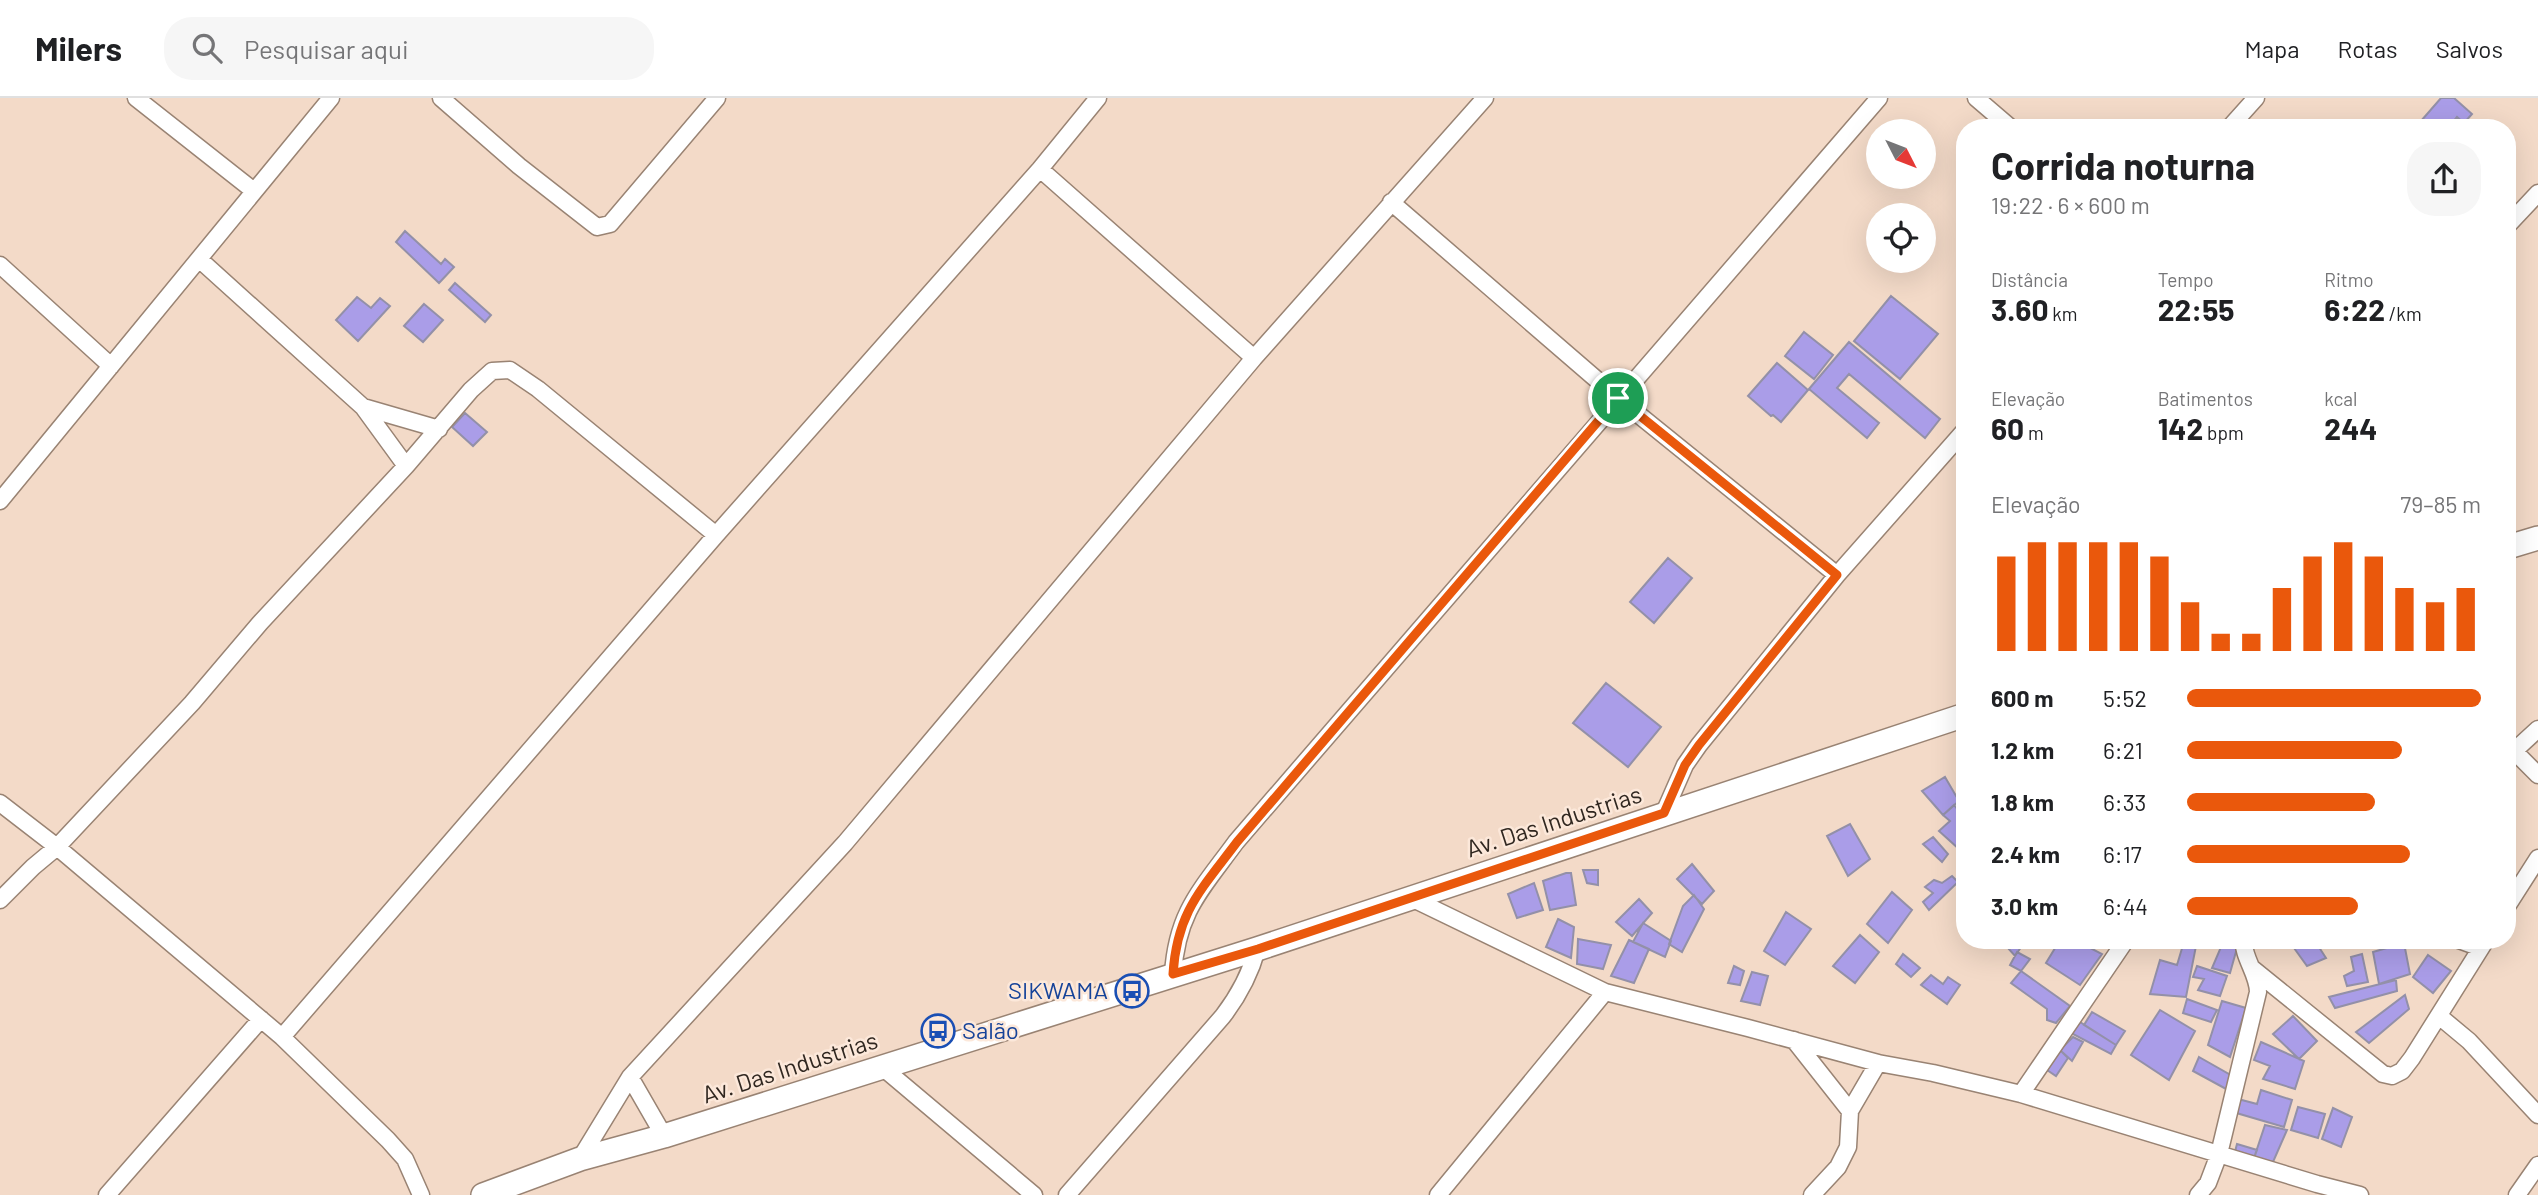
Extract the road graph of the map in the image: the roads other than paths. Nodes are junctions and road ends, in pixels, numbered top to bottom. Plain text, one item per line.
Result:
1 (136, 98) edge
2 (331, 98) edge
3 (441, 98) edge
4 (717, 98) edge
5 (1098, 98) edge
6 (1485, 98) edge
7 (1879, 98) edge
8 (1976, 98) edge
9 (2256, 98) edge
10 (2000, 119) edge
11 (2237, 119) edge
12 (1040, 169) junction
13 (254, 191) junction
14 (2538, 192) edge
15 (1391, 202) junction
16 (2516, 216) edge
17 (199, 259) junction
18 (0, 265) edge
19 (1254, 358) junction
20 (111, 366) junction
21 (1618, 398) junction
22 (363, 407) junction
23 (439, 429) junction
24 (1956, 446) edge
25 (406, 467) junction
26 (0, 501) edge
27 (716, 535) junction
28 (2538, 538) edge
29 (2516, 545) edge
30 (1837, 575) junction
31 (1956, 721) edge
32 (2538, 729) edge
33 (2516, 744) edge
34 (2516, 753) edge
35 (2538, 775) edge
36 (0, 803) edge
37 (1664, 813) junction
38 (57, 847) junction
39 (2538, 858) edge
40 (2516, 892) edge
41 (1409, 897) junction
42 (0, 900) edge
43 (1258, 949) junction
44 (2120, 949) edge
45 (2245, 949) edge
46 (2481, 949) edge
47 (2253, 969) junction
48 (1166, 976) junction
49 (1605, 992) junction
50 (2439, 1016) junction
51 (261, 1019) junction
52 (282, 1037) junction
53 (1794, 1040) junction
54 (1878, 1063) junction
55 (882, 1066) junction
56 (630, 1077) junction
57 (2021, 1094) junction
58 (1850, 1111) junction
59 (2538, 1115) edge
60 (664, 1136) junction
61 (2219, 1154) junction
62 (580, 1158) junction
63 (2538, 1165) edge
64 (107, 1195) edge
65 (421, 1195) edge
66 (483, 1195) edge
67 (1034, 1195) edge
68 (1067, 1195) edge
69 (1438, 1195) edge
70 (1812, 1195) edge
71 (2198, 1195) edge
72 (2360, 1195) edge
73 (2517, 1195) edge

1 - 13 street
2 - 13 street
3 - 4 street
5 - 12 street
6 - 15 street
7 - 21 street
8 - 10 street
9 - 11 street
12 - 19 street
12 - 27 street
13 - 17 street
14 - 16 street
15 - 19 street
15 - 21 street
17 - 20 street
17 - 22 street
18 - 20 street
19 - 56 street
20 - 26 street
21 - 30 street
21 - 48 street
22 - 23 street
22 - 25 street
23 - 25 street
23 - 27 street
24 - 30 street
25 - 38 street
27 - 52 street
28 - 29 main road
30 - 37 street
31 - 37 main road, Av. Das Industrias
32 - 33 street
34 - 35 street
36 - 38 street
37 - 41 main road, Av. Das Industrias
38 - 42 street
38 - 51 street
39 - 40 street
41 - 43 main road, Av. Das Industrias
41 - 49 street
43 - 48 main road, Av. Das Industrias
43 - 68 street
44 - 57 street
45 - 47 street
46 - 50 street
47 - 50 street
47 - 61 street
48 - 55 main road, Av. Das Industrias
49 - 53 street
49 - 69 street
50 - 59 street
51 - 52 street
51 - 64 street
52 - 65 street
53 - 54 street
53 - 58 street
54 - 57 street
54 - 58 street
55 - 60 main road, Av. Das Industrias
55 - 67 street
56 - 60 street
56 - 62 street
57 - 61 street
58 - 70 street
60 - 62 main road, Av. Das Industrias
61 - 71 street
61 - 72 street
62 - 66 main road, Av. Das Industrias
63 - 73 street

